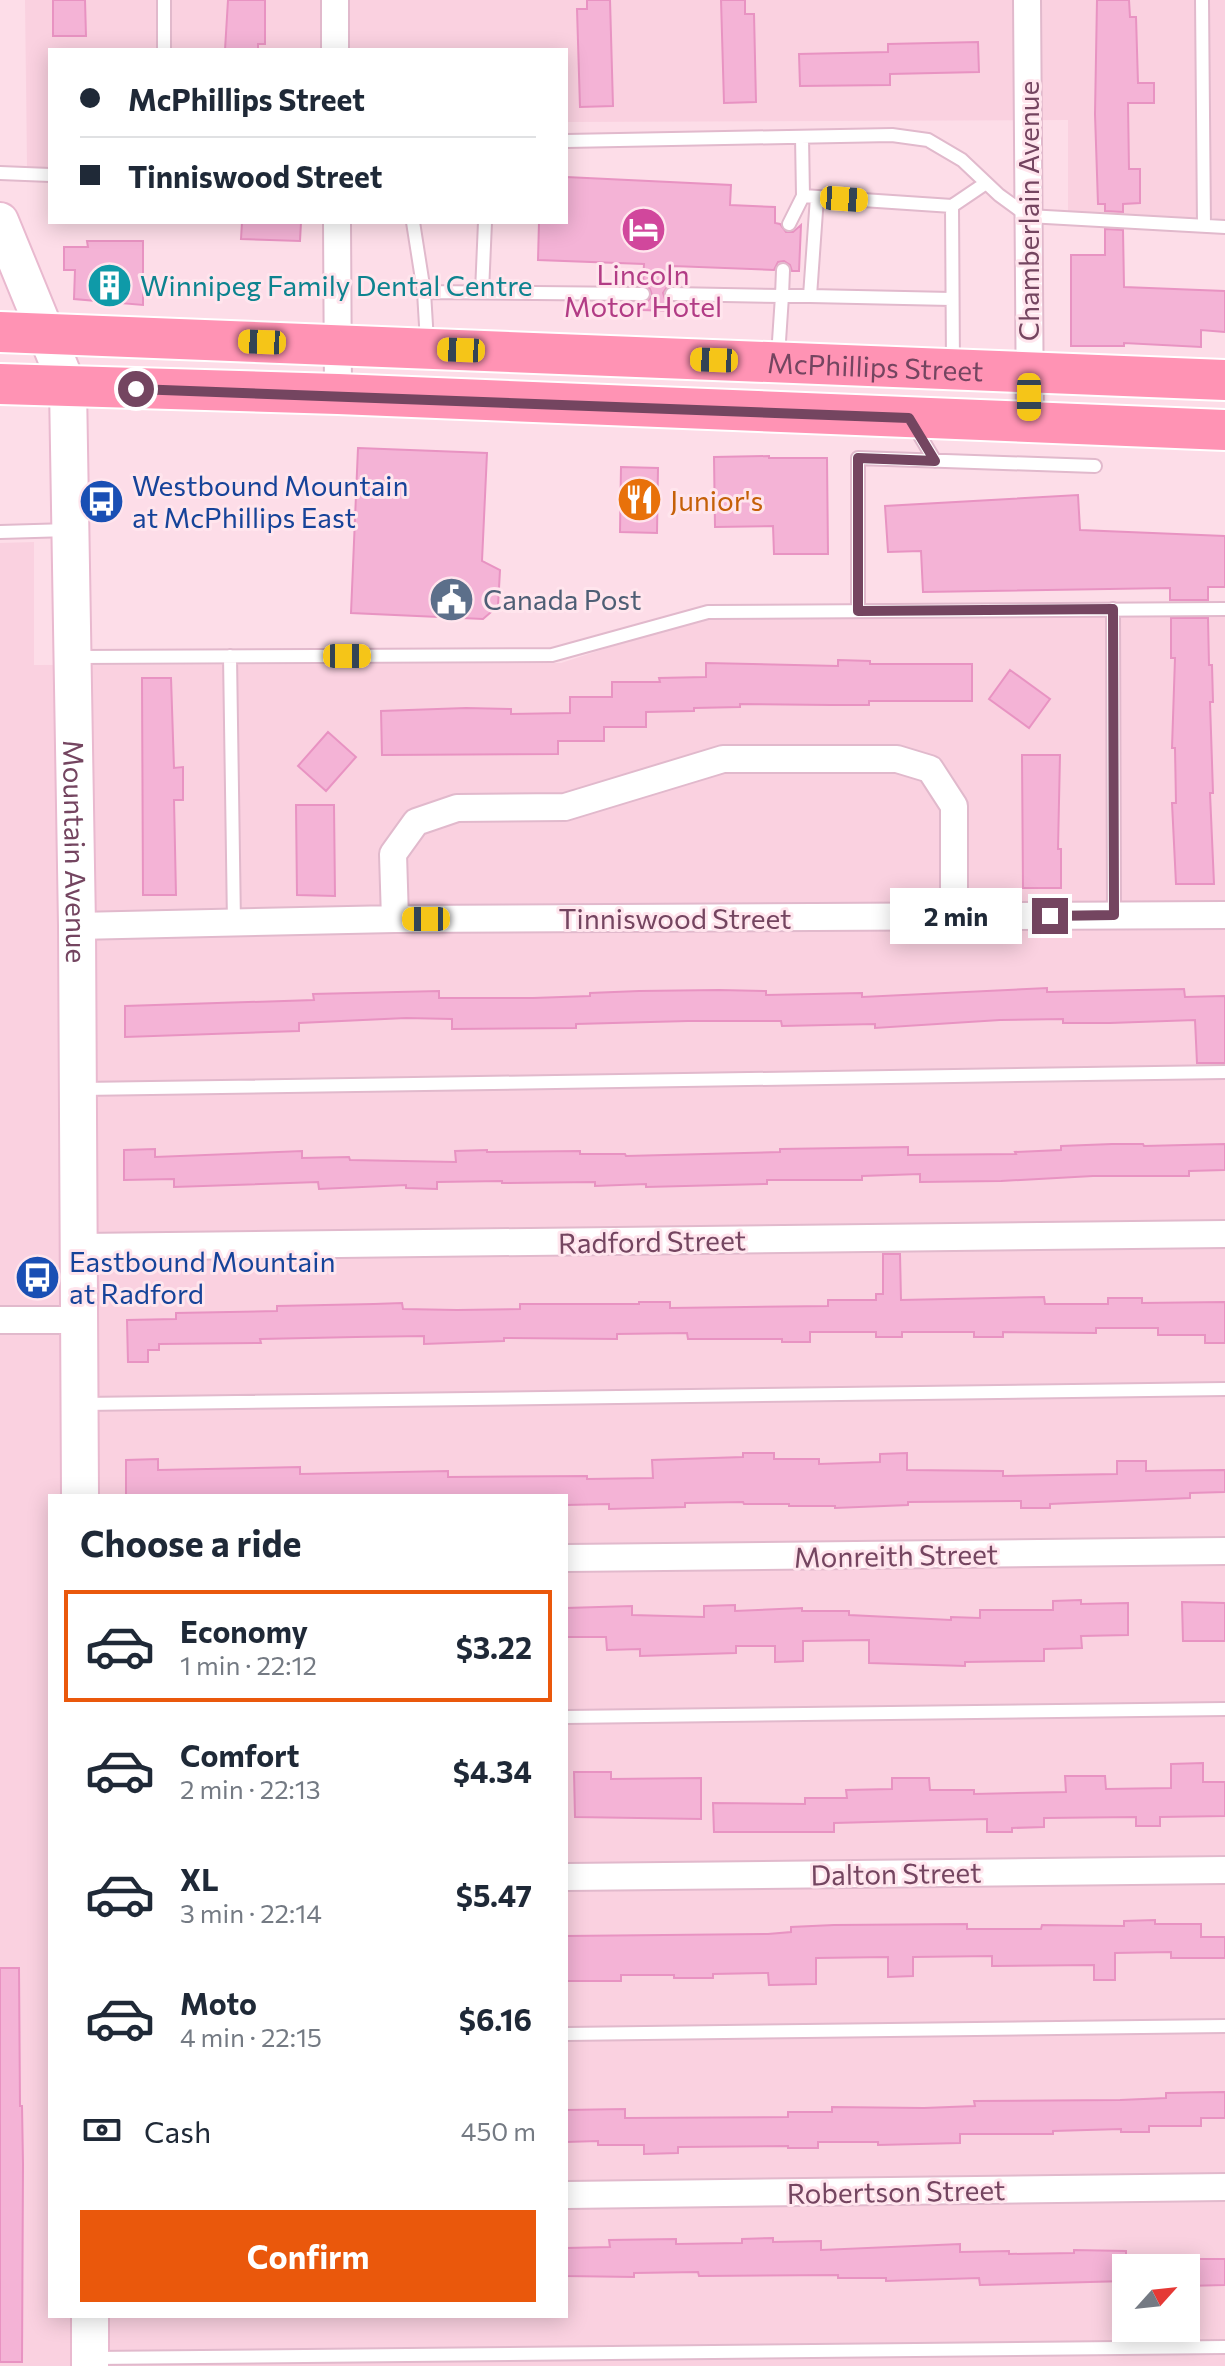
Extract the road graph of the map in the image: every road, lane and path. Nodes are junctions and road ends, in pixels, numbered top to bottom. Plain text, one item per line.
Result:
1 (164, 0) edge
2 (335, 0) edge
3 (1027, 0) edge
4 (1202, 0) edge
5 (164, 48) edge
6 (335, 48) edge
7 (802, 137) junction
8 (568, 141) edge
9 (0, 173) edge
10 (48, 175) edge
11 (986, 183) junction
12 (803, 196) junction
13 (817, 197) junction
14 (952, 206) junction
15 (1028, 216) junction
16 (0, 221) edge
17 (337, 224) edge
18 (413, 224) edge
19 (485, 224) edge
20 (789, 224) dead end
21 (1204, 226) junction
22 (1225, 227) edge
23 (783, 270) dead end
24 (424, 292) junction
25 (482, 292) junction
26 (643, 294) dead end
27 (672, 294) dead end
28 (782, 296) junction
29 (810, 296) junction
30 (951, 299) junction
31 (0, 332) edge
32 (46, 334) junction
33 (338, 345) junction
34 (427, 349) junction
35 (777, 362) junction
36 (953, 369) junction
37 (1029, 372) junction
38 (1225, 380) edge
39 (0, 384) edge
40 (68, 387) junction
41 (338, 394) junction
42 (909, 418) junction
43 (1030, 423) junction
44 (1225, 430) edge
45 (935, 461) junction
46 (1095, 466) dead end
47 (70, 530) junction
48 (0, 532) edge
49 (1113, 609) junction
50 (1225, 609) edge
51 (858, 611) junction
52 (230, 656) junction
53 (71, 657) junction
54 (1114, 915) junction
55 (1225, 915) edge
56 (954, 917) junction
57 (395, 919) junction
58 (234, 923) junction
59 (77, 926) junction
60 (1225, 1072) edge
61 (78, 1089) junction
62 (1225, 1234) edge
63 (80, 1247) junction
64 (0, 1320) edge
65 (80, 1320) junction
66 (1225, 1389) edge
67 (80, 1404) junction
68 (80, 1494) edge
69 (1225, 1551) edge
70 (568, 1558) edge
71 (1225, 1709) edge
72 (568, 1717) edge
73 (1225, 1870) edge
74 (568, 1877) edge
75 (1225, 2026) edge
76 (568, 2034) edge
77 (1225, 2187) edge
78 (568, 2195) edge
79 (90, 2318) edge
80 (1225, 2347) edge
81 (90, 2362) edge

1 - 5 lane
2 - 6 street
3 - 15 street, Chamberlain Avenue
4 - 21 lane
7 - 8 lane
7 - 11 lane
7 - 12 lane
9 - 10 lane
11 - 14 lane
11 - 15 lane
12 - 13 lane
12 - 20 lane
13 - 14 lane
13 - 29 lane
14 - 30 lane
15 - 21 lane
15 - 37 street, Chamberlain Avenue
16 - 32 main road, Mountain Avenue
17 - 33 street
18 - 24 lane
19 - 25 lane
21 - 22 lane
23 - 28 lane
24 - 25 lane
24 - 34 lane
25 - 26 lane
27 - 28 lane
28 - 29 lane
28 - 35 lane
29 - 30 lane
30 - 36 lane
31 - 32 main road, McPhillips Street
32 - 33 main road, McPhillips Street
32 - 40 main road, Mountain Avenue
33 - 34 main road, McPhillips Street
33 - 41 street
34 - 35 main road, McPhillips Street
35 - 36 main road, McPhillips Street
36 - 37 main road, McPhillips Street
37 - 38 main road, McPhillips Street
37 - 43 street, Chamberlain Avenue
39 - 40 main road, McPhillips Street
40 - 41 main road, McPhillips Street
40 - 47 main road, Mountain Avenue
41 - 42 main road, McPhillips Street
42 - 43 main road, McPhillips Street
42 - 45 lane
43 - 44 main road, McPhillips Street
45 - 46 lane
45 - 51 lane
47 - 48 lane
47 - 53 main road, Mountain Avenue
49 - 50 lane
49 - 51 lane
49 - 54 lane
51 - 52 lane
52 - 53 lane
52 - 58 lane
53 - 59 main road, Mountain Avenue
54 - 55 street, Tinniswood Street
54 - 56 street, Tinniswood Street
56 - 57 street, Tinniswood Street
56 - 57 street
57 - 58 street, Tinniswood Street
58 - 59 street, Tinniswood Street
59 - 61 main road, Mountain Avenue
60 - 61 lane
61 - 63 main road, Mountain Avenue
62 - 63 street, Radford Street
63 - 65 main road, Mountain Avenue
64 - 65 street
65 - 67 main road, Mountain Avenue
66 - 67 lane
67 - 68 main road, Mountain Avenue
69 - 70 street, Monreith Street
71 - 72 lane
73 - 74 street, Dalton Street
75 - 76 lane
77 - 78 street, Robertson Street
79 - 81 main road
80 - 81 lane

